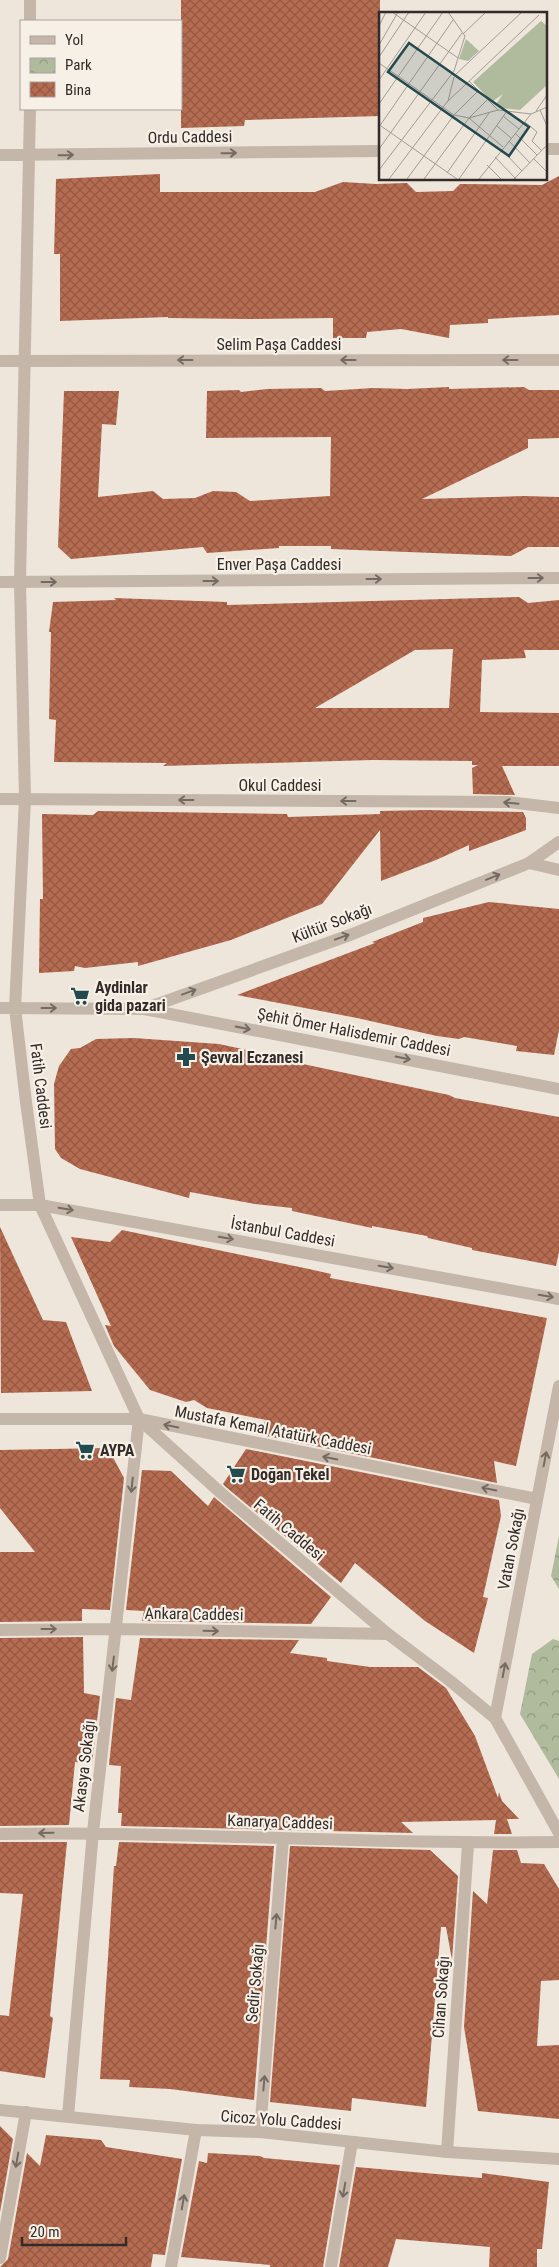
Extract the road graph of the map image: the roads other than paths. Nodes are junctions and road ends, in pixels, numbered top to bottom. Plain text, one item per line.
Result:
1 (30, 0) edge
2 (30, 20) edge
3 (30, 110) edge
4 (546, 149) edge
5 (559, 149) edge
6 (379, 151) edge
7 (30, 155) junction
8 (0, 156) edge
9 (559, 360) edge
10 (0, 361) edge
11 (23, 361) junction
12 (559, 578) edge
13 (0, 582) edge
14 (20, 582) junction
15 (0, 799) edge
16 (25, 799) junction
17 (559, 808) edge
18 (559, 842) edge
19 (529, 863) junction
20 (559, 870) edge
21 (0, 1008) edge
22 (15, 1008) junction
23 (144, 1009) junction
24 (559, 1089) edge
25 (40, 1204) junction
26 (0, 1205) edge
27 (559, 1298) edge
28 (559, 1386) edge
29 (0, 1419) edge
30 (139, 1419) junction
31 (537, 1499) junction
32 (117, 1629) junction
33 (0, 1630) edge
34 (388, 1634) junction
35 (495, 1718) junction
36 (93, 1832) junction
37 (559, 1833) edge
38 (0, 1834) edge
39 (283, 1838) junction
40 (559, 1842) edge
41 (468, 1844) junction
42 (0, 2110) edge
43 (26, 2112) junction
44 (68, 2116) junction
45 (196, 2130) junction
46 (260, 2132) junction
47 (352, 2142) junction
48 (447, 2152) junction
49 (559, 2159) edge
50 (0, 2258) edge
51 (171, 2267) edge
52 (331, 2267) edge

1 - 2 street
3 - 7 street, Fatih Caddesi
4 - 5 street
7 -> 6 street, Ordu Caddesi
7 - 8 street, Ordu Caddesi
7 - 11 street, Fatih Caddesi
9 -> 11 street, Selim Paşa Caddesi
10 - 11 street, Selim Paşa Caddesi
11 - 14 street, Fatih Caddesi
14 -> 12 street, Enver Paşa Caddesi
13 - 14 street, Enver Paşa Caddesi
14 - 16 street, Fatih Caddesi
15 - 16 street, Okul Caddesi
17 -> 16 street, Okul Caddesi
16 - 22 street, Fatih Caddesi
18 - 19 street, Kültür Sokağı
19 - 20 street
23 -> 19 street, Kültür Sokağı
21 - 22 street
22 -> 23 street
22 - 25 street, Fatih Caddesi
23 -> 24 street, Şehit Ömer Halisdemir Caddesi
25 - 26 street, İstanbul Caddesi
25 -> 27 street, İstanbul Caddesi
25 - 30 street, Fatih Caddesi
31 -> 28 street, Vatan Sokağı
29 - 30 street, Mustafa Kemal Atatürk Caddesi
31 -> 30 street, Mustafa Kemal Atatürk Caddesi
30 -> 32 street, Akasya Sokağı
30 - 34 street, Fatih Caddesi
35 -> 31 street, Vatan Sokağı
33 -> 32 street, Ankara Caddesi
32 -> 34 street, Ankara Caddesi
32 -> 36 street, Akasya Sokağı
34 - 35 street, Fatih Caddesi
35 - 37 street, Fatih Caddesi
36 -> 38 street, Kanarya Caddesi
36 - 39 street, Kanarya Caddesi
36 - 44 street, Akasya Sokağı
39 - 41 street, Kanarya Caddesi
46 -> 39 street, Sedir Sokağı
40 - 41 street, Kanarya Caddesi
41 - 48 street, Cihan Sokağı
42 - 43 street, Cicoz Yolu Caddesi
43 - 44 street, Cicoz Yolu Caddesi
43 -> 50 street
44 - 45 street, Cicoz Yolu Caddesi
45 - 46 street, Cicoz Yolu Caddesi
51 -> 45 street
46 - 47 street, Cicoz Yolu Caddesi
47 - 48 street, Cicoz Yolu Caddesi
47 -> 52 street
48 - 49 street, Cicoz Yolu Caddesi

